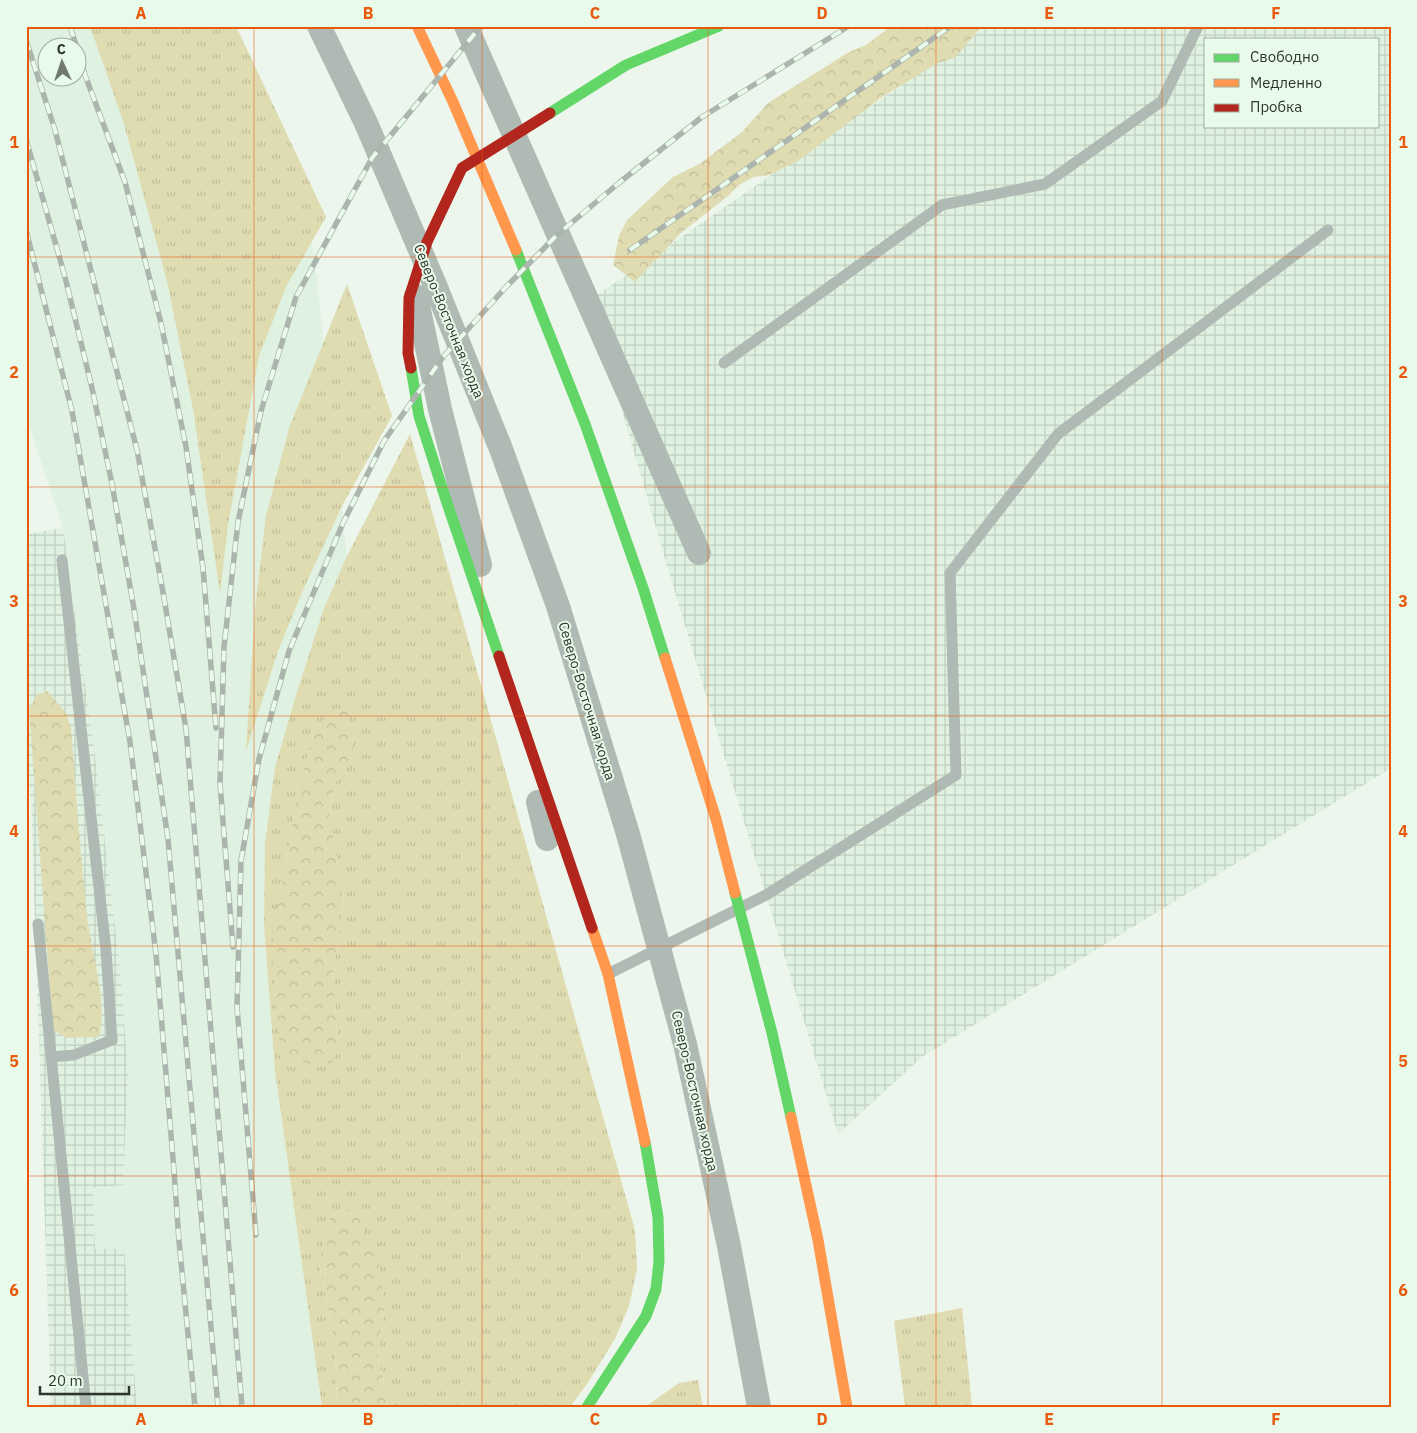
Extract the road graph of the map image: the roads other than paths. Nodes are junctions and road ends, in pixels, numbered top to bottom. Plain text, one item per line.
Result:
1 (319, 26) edge
2 (417, 26) edge
3 (466, 26) edge
4 (719, 26) edge
5 (1198, 26) edge
6 (391, 182) junction
7 (1328, 230) dead end
8 (724, 363) dead end
9 (699, 553) dead end
10 (62, 560) dead end
11 (547, 839) dead end
12 (38, 924) dead end
13 (608, 974) junction
14 (51, 1057) junction
15 (86, 1407) edge
16 (588, 1407) edge
17 (759, 1407) edge
18 (847, 1407) edge

1 - 6 street, Северо-Восточная хорда
2 - 18 street
3 - 9 street
4 - 13 street
5 - 8 lane
6 - 11 street
6 - 17 street, Северо-Восточная хорда
7 - 13 lane
10 - 14 lane
12 - 14 lane
13 - 16 street
14 - 15 lane

